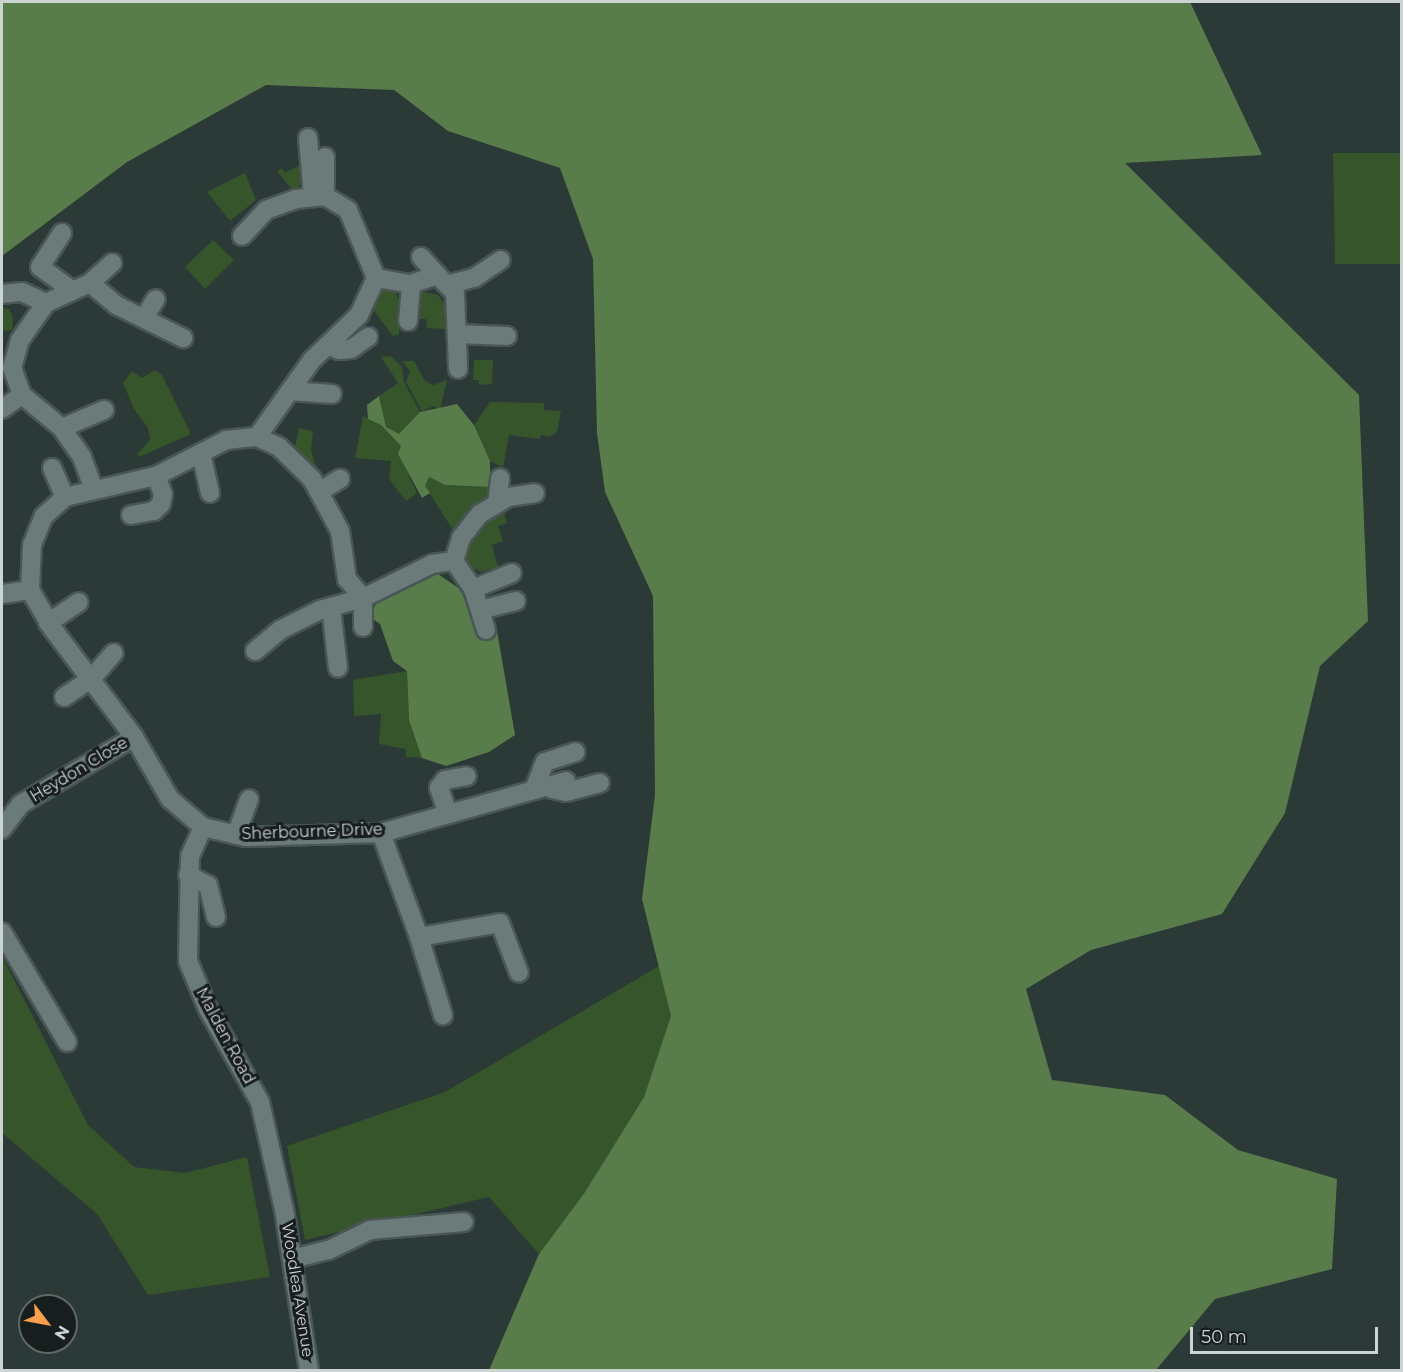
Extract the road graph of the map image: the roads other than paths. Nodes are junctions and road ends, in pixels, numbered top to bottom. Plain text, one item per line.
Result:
1 (308, 138) dead end
2 (326, 157) dead end
3 (319, 197) junction
4 (62, 233) dead end
5 (242, 236) dead end
6 (421, 257) dead end
7 (501, 260) dead end
8 (112, 262) dead end
9 (376, 278) junction
10 (442, 280) junction
11 (90, 283) junction
12 (411, 284) junction
13 (70, 289) junction
14 (2, 294) edge
15 (156, 299) dead end
16 (46, 303) junction
17 (144, 318) junction
18 (408, 321) dead end
19 (457, 334) junction
20 (507, 336) dead end
21 (368, 337) dead end
22 (183, 338) dead end
23 (328, 345) junction
24 (458, 369) dead end
25 (290, 391) junction
26 (332, 394) dead end
27 (22, 395) junction
28 (2, 410) edge
29 (104, 410) dead end
30 (62, 428) junction
31 (257, 437) junction
32 (201, 453) junction
33 (52, 468) dead end
34 (156, 476) junction
35 (500, 478) dead end
36 (340, 479) dead end
37 (94, 490) junction
38 (319, 492) junction
39 (535, 492) dead end
40 (210, 493) dead end
41 (65, 497) junction
42 (497, 504) junction
43 (131, 515) dead end
44 (454, 561) junction
45 (512, 573) dead end
46 (473, 589) junction
47 (30, 590) junction
48 (2, 594) edge
49 (363, 598) junction
50 (516, 600) dead end
51 (79, 602) dead end
52 (331, 608) junction
53 (480, 610) junction
54 (48, 622) junction
55 (363, 627) dead end
56 (486, 630) dead end
57 (255, 651) dead end
58 (114, 653) dead end
59 (338, 668) dead end
60 (92, 678) junction
61 (64, 697) dead end
62 (134, 737) junction
63 (575, 752) dead end
64 (467, 776) dead end
65 (566, 781) dead end
66 (600, 783) dead end
67 (540, 789) junction
68 (249, 799) dead end
69 (448, 814) junction
70 (203, 827) junction
71 (2, 829) edge
72 (381, 832) junction
73 (236, 835) junction
74 (188, 875) junction
75 (216, 917) dead end
76 (2, 932) edge
77 (419, 937) junction
78 (519, 972) dead end
79 (442, 1015) dead end
80 (67, 1042) dead end
81 (284, 1209) joint
82 (464, 1222) dead end
83 (292, 1259) junction
84 (309, 1371) edge

1 - 3 street
2 - 3 street
3 - 5 street
3 - 9 street
4 - 13 street
6 - 10 street
7 - 10 street
8 - 11 street
9 - 12 street
9 - 23 street
10 - 12 street
10 - 19 street
11 - 13 street
11 - 17 street
12 - 18 street
13 - 16 street
14 - 16 street
15 - 17 street
16 - 27 street
17 - 22 street
19 - 20 street
19 - 24 street
21 - 23 street
23 - 25 street
25 - 26 street
25 - 31 street
27 - 28 street
27 - 30 street
29 - 30 street
30 - 37 street
31 - 32 street
31 - 38 street
32 - 34 street
32 - 40 street
33 - 41 street
34 - 37 street
34 - 43 street
35 - 42 street
36 - 38 street
37 - 41 street
38 - 49 street
39 - 42 street
41 - 47 street
42 - 44 street
44 - 46 street
44 - 49 street
45 - 46 street
46 - 53 street
47 - 48 street
47 - 54 street, Sherbourne Drive
49 - 52 street
49 - 55 street
50 - 53 street
51 - 54 street
52 - 57 street
52 - 59 street
53 - 56 street
54 - 60 street, Sherbourne Drive
58 - 60 street
60 - 61 street
60 - 62 street, Sherbourne Drive
62 - 70 street, Sherbourne Drive
62 - 71 street, Heydon Close
63 - 67 street
64 - 69 street
65 - 67 street, Sherbourne Drive
66 - 67 street
67 - 69 street, Sherbourne Drive
68 - 73 street
69 - 72 street, Sherbourne Drive
70 - 73 street, Sherbourne Drive
70 - 74 street, Malden Road
72 - 73 street, Sherbourne Drive
72 - 77 street
74 - 75 street
74 - 81 street, Malden Road
76 - 80 street
77 - 78 street
77 - 79 street
81 - 83 street, Woodlea Avenue
82 - 83 street
83 - 84 street, Woodlea Avenue

